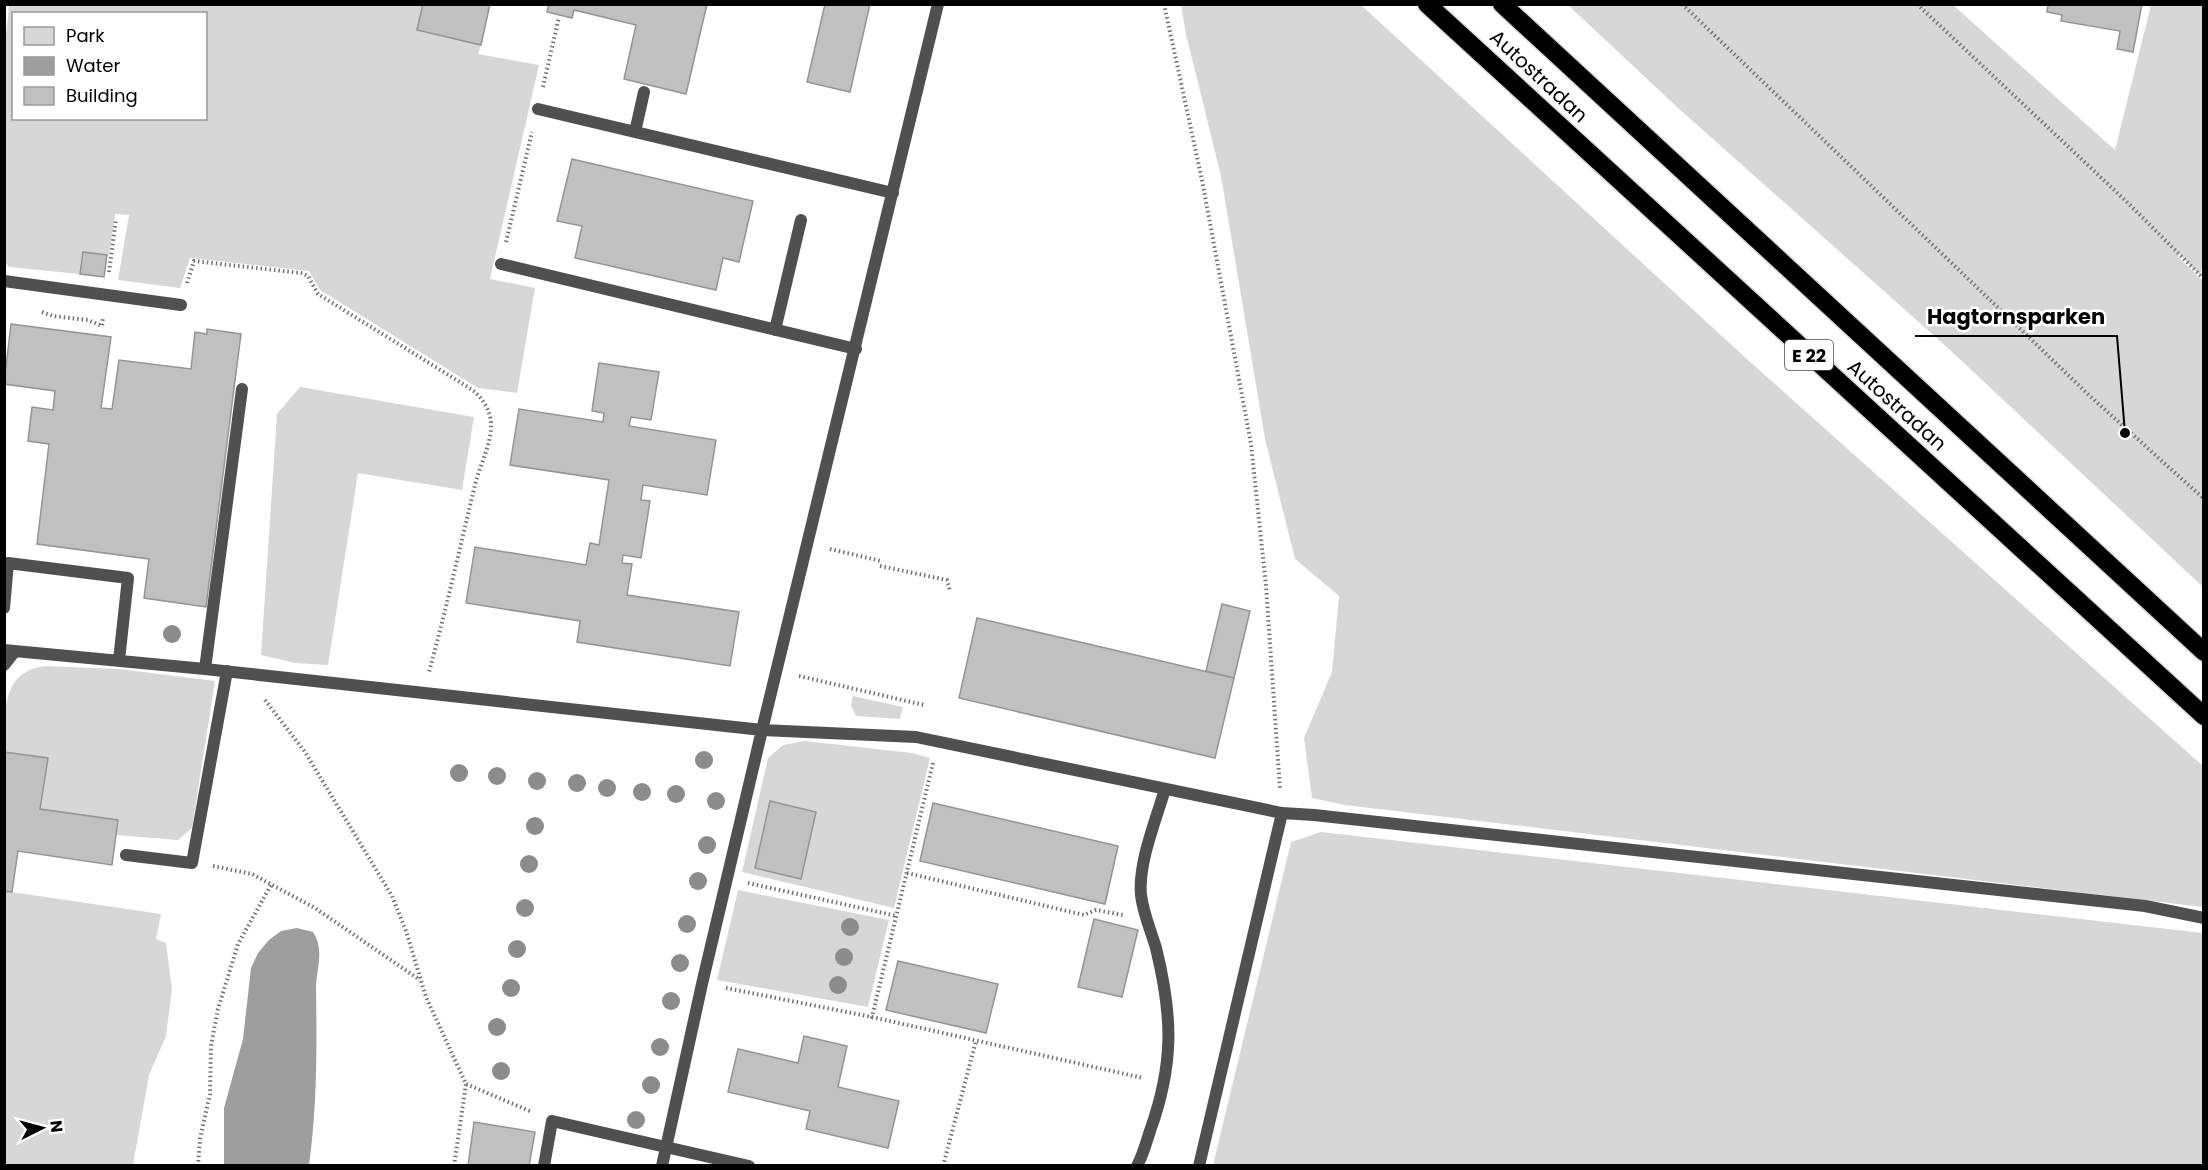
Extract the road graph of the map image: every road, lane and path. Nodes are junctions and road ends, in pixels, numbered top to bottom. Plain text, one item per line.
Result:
1 (938, 4) edge
2 (1164, 4) edge
3 (1427, 4) edge
4 (1502, 4) edge
5 (1682, 4) edge
6 (1917, 4) edge
7 (559, 17) dead end
8 (644, 92) dead end
9 (538, 109) junction
10 (635, 132) junction
11 (893, 193) junction
12 (801, 220) dead end
13 (501, 264) joint
14 (2204, 279) edge
15 (4, 281) edge
16 (181, 305) joint
17 (775, 330) junction
18 (856, 349) junction
19 (242, 389) dead end
20 (2204, 499) edge
21 (808, 543) junction
22 (950, 591) dead end
23 (4, 608) edge
24 (10, 651) edge
25 (2204, 651) edge
26 (119, 660) junction
27 (4, 665) edge
28 (205, 669) junction
29 (227, 671) junction
30 (777, 671) junction
31 (244, 673) junction
32 (424, 693) junction
33 (924, 705) dead end
34 (2204, 716) edge
35 (762, 730) junction
36 (939, 742) junction
37 (1165, 789) junction
38 (1282, 813) junction
39 (126, 855) dead end
40 (192, 863) junction
41 (907, 873) junction
42 (728, 879) junction
43 (271, 885) junction
44 (897, 916) junction
45 (2204, 918) edge
46 (1147, 919) junction
47 (421, 980) junction
48 (702, 984) junction
49 (872, 1017) junction
50 (976, 1041) junction
51 (1165, 1083) junction
52 (466, 1084) junction
53 (552, 1121) junction
54 (666, 1147) junction
55 (198, 1166) edge
56 (454, 1166) edge
57 (544, 1166) edge
58 (662, 1166) edge
59 (749, 1166) edge
60 (943, 1166) edge
61 (1137, 1166) edge
62 (1198, 1166) edge

1 - 11 lane
2 - 38 path
3 - 34 highway, Autostradan / E 22
4 - 25 highway, Autostradan / E 22
5 - 20 path
6 - 14 path
7 - 9 path
8 - 10 lane
9 - 10 lane
9 - 13 path
10 - 11 lane
11 - 18 lane
12 - 17 lane
13 - 17 lane
15 - 16 lane
16 - 32 path
17 - 18 lane
18 - 21 lane
19 - 28 lane
21 - 22 path
21 - 30 lane
23 - 26 lane
24 - 26 lane
24 - 27 lane
26 - 28 lane
28 - 29 lane
29 - 31 lane
29 - 40 lane
30 - 33 path
30 - 35 lane
31 - 32 lane
31 - 47 path
32 - 35 lane
35 - 36 lane
35 - 42 lane
36 - 37 lane
36 - 41 path
37 - 38 lane
37 - 46 lane
38 - 45 lane
38 - 62 lane
39 - 40 lane
40 - 43 path
41 - 44 path
41 - 46 path
42 - 44 path
42 - 48 lane
43 - 47 path
43 - 55 path
44 - 49 path
46 - 51 lane
47 - 52 path
48 - 49 path
48 - 54 lane
49 - 50 path
50 - 51 path
50 - 60 path
51 - 61 lane
52 - 53 path
52 - 56 path
53 - 54 lane
53 - 57 lane
54 - 58 lane
54 - 59 lane

